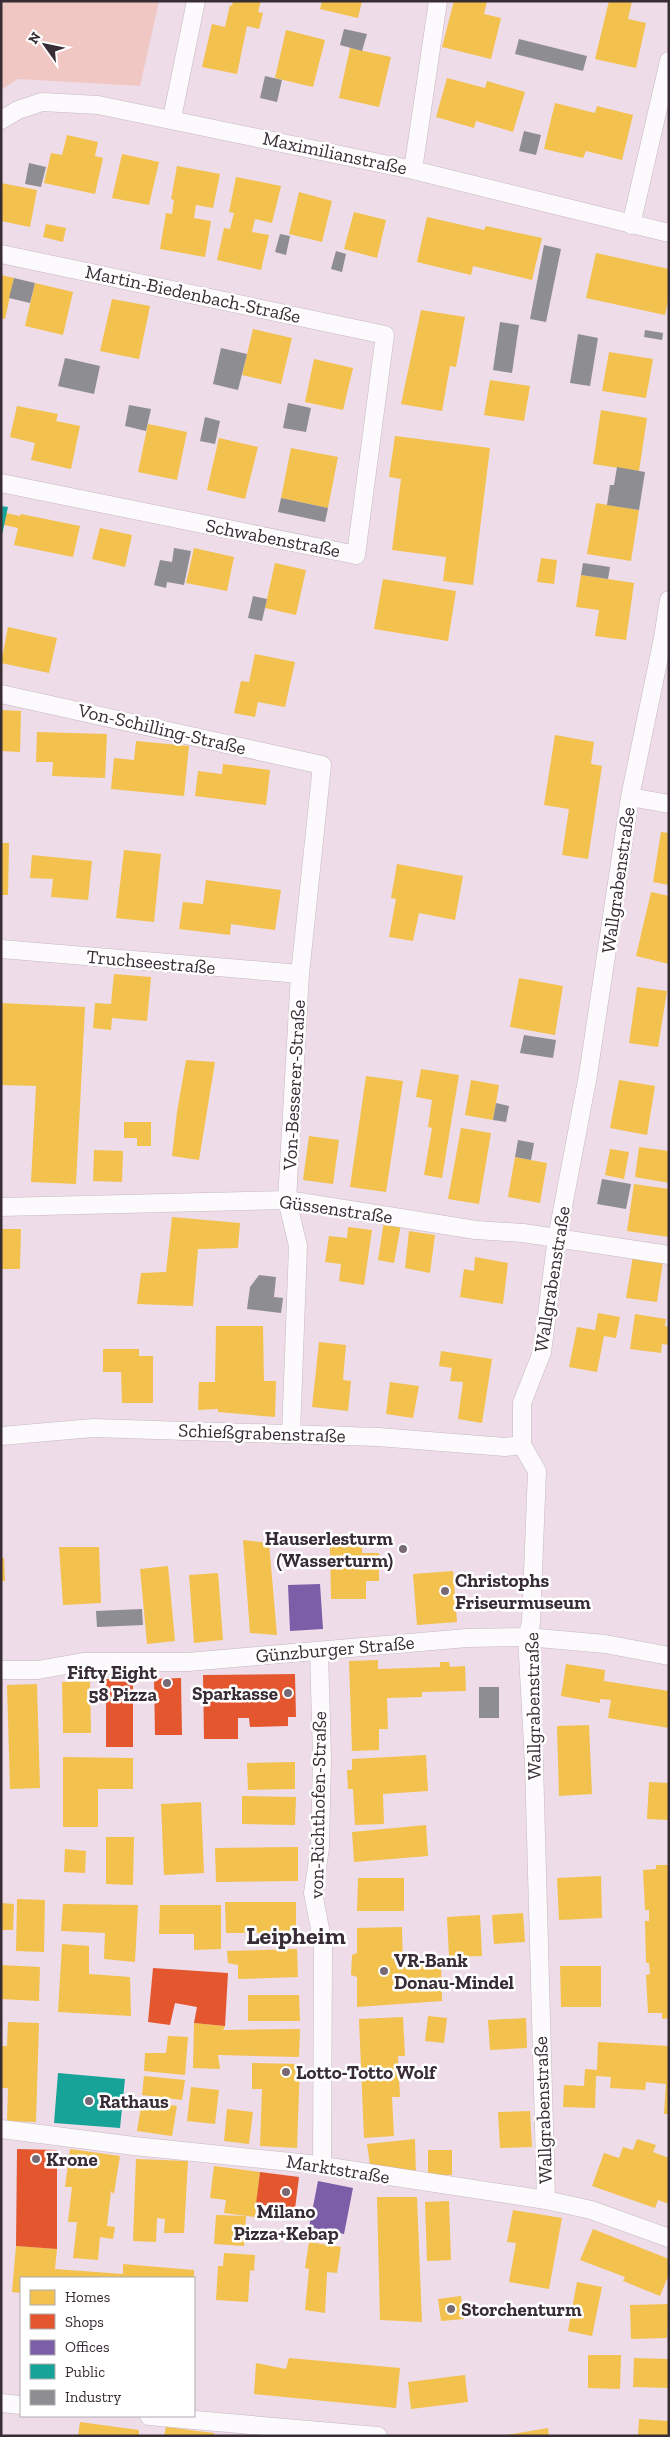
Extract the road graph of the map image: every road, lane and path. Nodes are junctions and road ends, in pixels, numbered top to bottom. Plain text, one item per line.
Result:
1 (196, 1) edge
2 (438, 1) edge
3 (669, 61) edge
4 (172, 118) junction
5 (1, 120) edge
6 (413, 170) junction
7 (630, 225) junction
8 (669, 233) edge
9 (1, 254) edge
10 (385, 335) joint
11 (1, 483) edge
12 (669, 600) edge
13 (1, 694) edge
14 (322, 765) joint
15 (630, 797) junction
16 (669, 804) edge
17 (1, 949) edge
18 (300, 974) junction
19 (287, 1200) junction
20 (1, 1207) edge
21 (557, 1238) junction
22 (669, 1255) edge
23 (291, 1434) junction
24 (1, 1436) edge
25 (522, 1445) junction
26 (528, 1637) junction
27 (319, 1652) junction
28 (669, 1656) edge
29 (1, 1670) edge
30 (1, 2129) edge
31 (322, 2166) junction
32 (546, 2200) junction
33 (669, 2238) edge
34 (1, 2403) edge
35 (20, 2404) edge
36 (160, 2417) edge
37 (378, 2436) edge

1 - 4 street
2 - 6 street
3 - 7 street
4 - 5 street, Maximilianstraße
4 - 6 street, Maximilianstraße
6 - 7 street, Maximilianstraße
7 - 8 street, Maximilianstraße
9 - 10 street, Martin-Biedenbach-Straße
10 - 11 street, Schwabenstraße
12 - 15 street, Wallgrabenstraße
13 - 14 street, Von-Schilling-Straße
14 - 18 street, Von-Besserer-Straße
15 - 16 street
15 - 21 street, Wallgrabenstraße
17 - 18 street, Truchseestraße
18 - 19 street, Von-Besserer-Straße
19 - 20 street, Güssenstraße
19 - 21 street, Güssenstraße
19 - 23 street, Von-Besserer-Straße
21 - 22 street, Güssenstraße
21 - 25 street, Wallgrabenstraße
23 - 24 street, Schießgrabenstraße
23 - 25 street, Schießgrabenstraße
25 - 26 street, Wallgrabenstraße
26 - 27 street, Günzburger Straße
26 - 28 street, Günzburger Straße
26 - 32 street, Wallgrabenstraße
27 - 29 street, Günzburger Straße
27 - 31 street, von-Richthofen-Straße
30 - 31 street, Marktstraße
31 - 32 street, Marktstraße
32 - 33 street, Marktstraße
34 - 35 street
36 - 37 street

